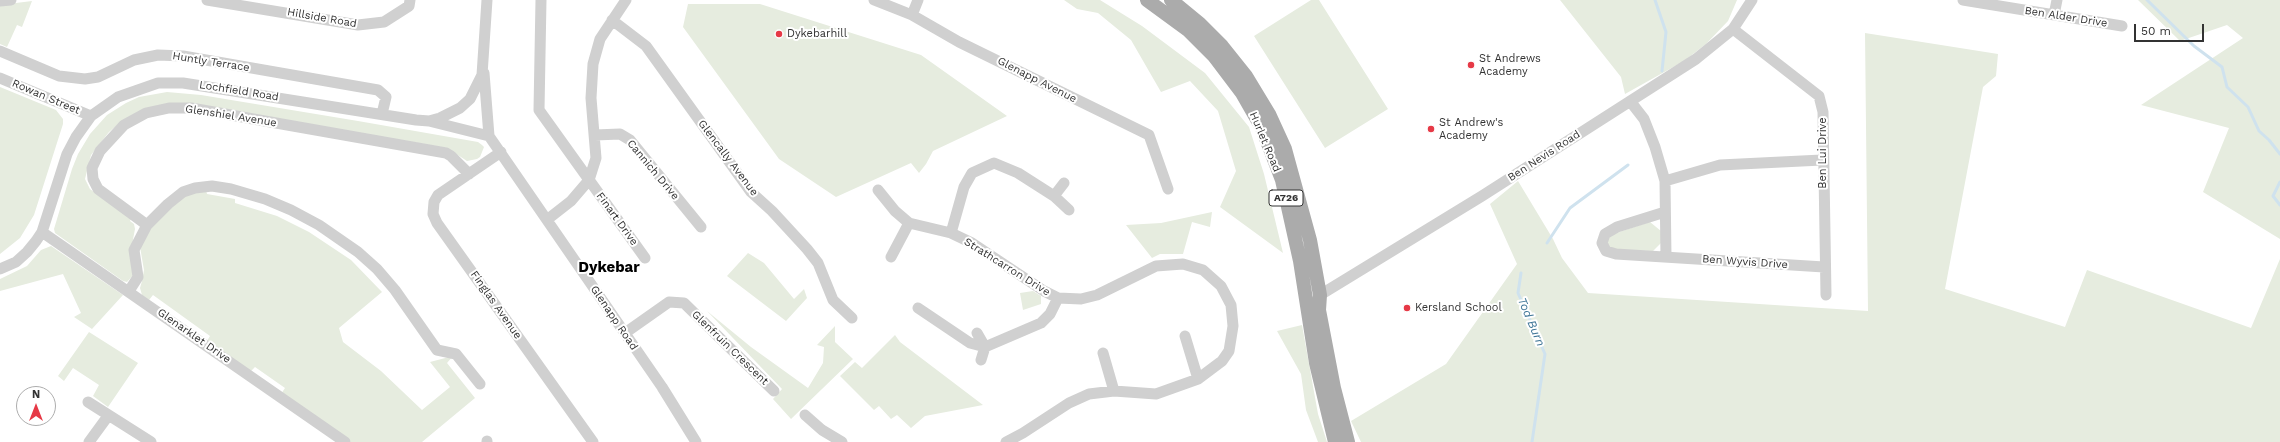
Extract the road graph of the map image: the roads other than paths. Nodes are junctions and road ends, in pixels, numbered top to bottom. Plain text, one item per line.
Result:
1 (11, 0) edge
2 (206, 0) edge
3 (487, 0) edge
4 (541, 0) edge
5 (626, 0) edge
6 (874, 0) edge
7 (918, 0) edge
8 (1147, 0) edge
9 (1171, 0) edge
10 (1752, 0) edge
11 (1963, 0) edge
12 (2057, 0) edge
13 (0, 1) edge
14 (410, 3) edge
15 (267, 4) edge
16 (912, 15) junction
17 (2054, 15) junction
18 (612, 20) junction
19 (2122, 26) dead end
20 (1733, 29) junction
21 (0, 51) edge
22 (484, 63) junction
23 (0, 78) edge
24 (1630, 100) junction
25 (382, 114) junction
26 (91, 116) junction
27 (429, 120) junction
28 (595, 134) junction
29 (489, 136) junction
30 (501, 152) junction
31 (1822, 160) junction
32 (469, 174) junction
33 (589, 180) junction
34 (1665, 181) junction
35 (1064, 183) dead end
36 (1168, 189) dead end
37 (878, 190) dead end
38 (1054, 196) junction
39 (1069, 210) dead end
40 (1665, 212) junction
41 (548, 219) junction
42 (909, 223) junction
43 (148, 225) junction
44 (700, 227) dead end
45 (42, 232) junction
46 (951, 233) junction
47 (1666, 256) junction
48 (891, 257) dead end
49 (645, 258) dead end
50 (1824, 267) junction
51 (0, 269) edge
52 (129, 291) junction
53 (1826, 294) dead end
54 (1320, 296) junction
55 (1058, 298) junction
56 (918, 308) dead end
57 (852, 318) dead end
58 (625, 333) junction
59 (977, 333) dead end
60 (1185, 336) dead end
61 (985, 347) junction
62 (1103, 353) dead end
63 (981, 360) dead end
64 (1198, 379) junction
65 (480, 384) dead end
66 (774, 391) dead end
67 (1114, 391) junction
68 (88, 402) dead end
69 (805, 415) dead end
70 (108, 416) junction
71 (89, 442) edge
72 (151, 442) edge
73 (344, 442) edge
74 (593, 442) edge
75 (696, 442) edge
76 (842, 442) edge
77 (1006, 442) edge
78 (1335, 442) edge
79 (1348, 442) edge

1 - 13 street
2 - 15 street, Hillside Road
3 - 22 street, Lochfield Road
4 - 33 street, Finart Drive
5 - 18 street
6 - 16 street, Glenapp Avenue
7 - 16 street
8 - 78 main road, Hurlet Road / A726
9 - 54 main road, Hurlet Road / A726
10 - 20 street, Ben Nevis Road
11 - 17 street, Ben Alder Drive
12 - 17 street
14 - 15 street, Hillside Road
16 - 36 street, Glenapp Avenue
17 - 19 street, Ben Alder Drive
18 - 28 street
18 - 57 street, Glencally Avenue
20 - 24 street, Ben Nevis Road
20 - 31 street, Ben Lui Drive
21 - 25 street, Huntly Terrace
22 - 27 street, Lochfield Road
22 - 29 street
23 - 26 street, Rowan Street
24 - 34 street
24 - 54 street, Ben Nevis Road
25 - 26 street, Lochfield Road
25 - 27 street, Lochfield Road
26 - 45 street, Lochfield Road
27 - 29 street
28 - 33 street
28 - 44 street, Cannich Drive
29 - 30 street, Glenapp Road
30 - 32 street, Finglas Avenue
30 - 41 street, Glenapp Road
31 - 34 street
31 - 50 street, Ben Lui Drive
32 - 43 street, Glenshiel Avenue
32 - 74 street, Finglas Avenue
33 - 41 street
33 - 49 street, Finart Drive
34 - 40 street
35 - 38 street
37 - 42 street
38 - 39 street
38 - 46 street
40 - 47 street
40 - 47 street, Ben Wyvis Drive
41 - 58 street, Glenapp Road
42 - 46 street, Strathcarron Drive
42 - 48 street
43 - 52 street
43 - 65 street
45 - 51 street, Lochfield Road
45 - 52 street, Glenarklet Drive
46 - 55 street, Strathcarron Drive
47 - 50 street, Ben Wyvis Drive
50 - 53 street, Ben Lui Drive
52 - 73 street, Glenarklet Drive
54 - 79 main road, Hurlet Road / A726
55 - 61 street
55 - 64 street, Strathcarron Drive
56 - 61 street
58 - 66 street, Glenfruin Crescent
58 - 75 street, Glenapp Road
59 - 61 street
60 - 64 street
61 - 63 street
62 - 67 street
64 - 67 street, Strathcarron Drive
67 - 77 street, Strathcarron Drive
68 - 70 street
69 - 76 street
70 - 71 street
70 - 72 street

